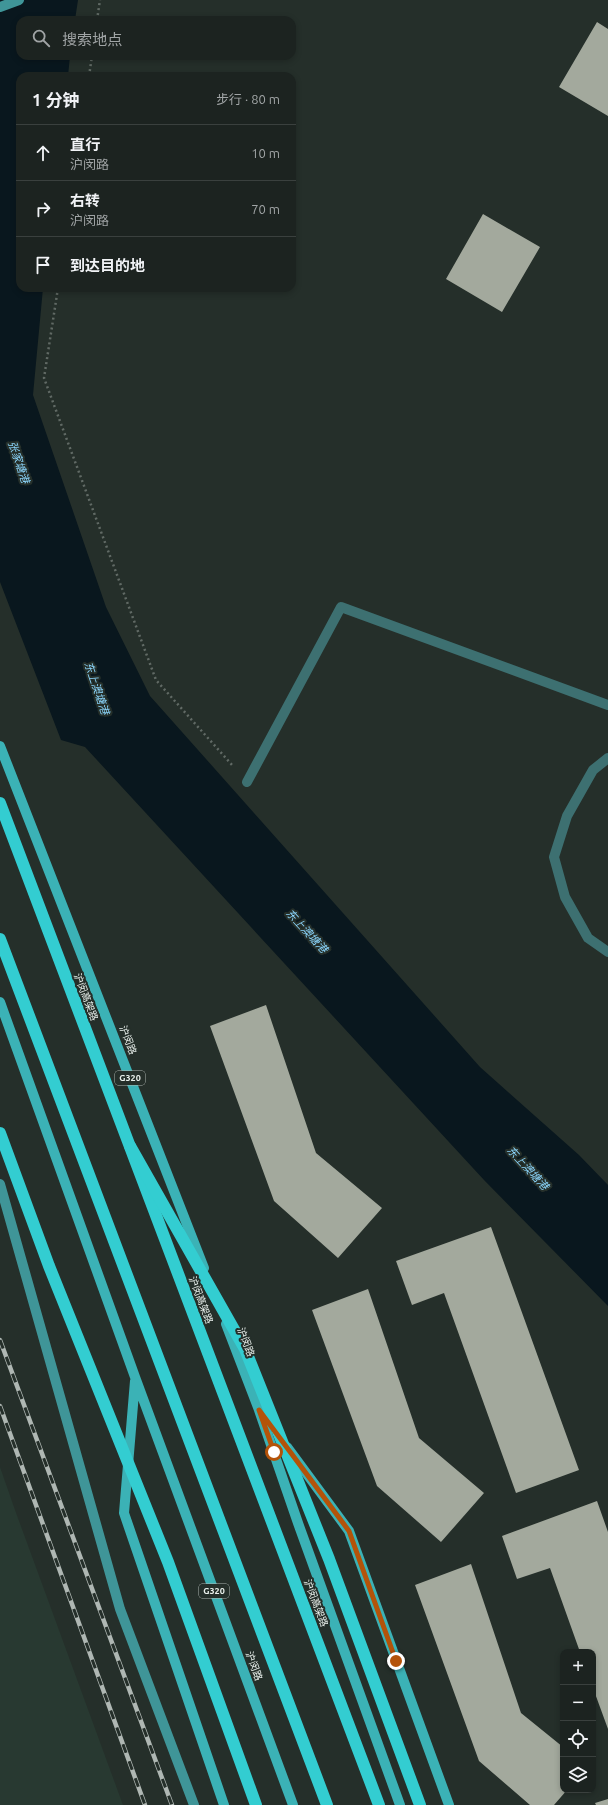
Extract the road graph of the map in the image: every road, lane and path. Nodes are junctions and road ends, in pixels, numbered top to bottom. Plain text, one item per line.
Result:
1 (19, 0) edge
2 (100, 0) edge
3 (0, 7) edge
4 (98, 16) edge
5 (91, 60) edge
6 (90, 72) edge
7 (57, 292) edge
8 (608, 705) edge
9 (0, 746) edge
10 (608, 758) edge
11 (247, 782) joint
12 (0, 803) edge
13 (0, 939) edge
14 (608, 952) edge
15 (0, 1002) edge
16 (0, 1133) edge
17 (130, 1146) junction
18 (0, 1184) edge
19 (135, 1377) junction
20 (259, 1410) junction
21 (194, 1805) edge
22 (224, 1805) edge
23 (256, 1805) edge
24 (293, 1805) edge
25 (327, 1805) edge
26 (379, 1805) edge
27 (400, 1805) edge
28 (420, 1805) edge
29 (449, 1805) edge

1 - 3 main road
2 - 4 path
5 - 6 path
7 - 11 path
8 - 11 street
9 - 20 main road, 沪闵路 / G320
10 - 14 street
12 - 17 highway, 沪闵高架路
13 - 25 highway
15 - 19 main road, 沪闵路 / G320
16 - 23 highway, bridge
17 - 26 highway, 沪闵高架路, bridge
17 - 28 highway, bridge
18 - 21 main road
19 - 22 main road, 沪闵路 / G320
19 - 24 main road, 沪闵路 / G320
20 - 27 main road, 沪闵路 / G320
20 - 29 main road, 沪闵路 / G320

